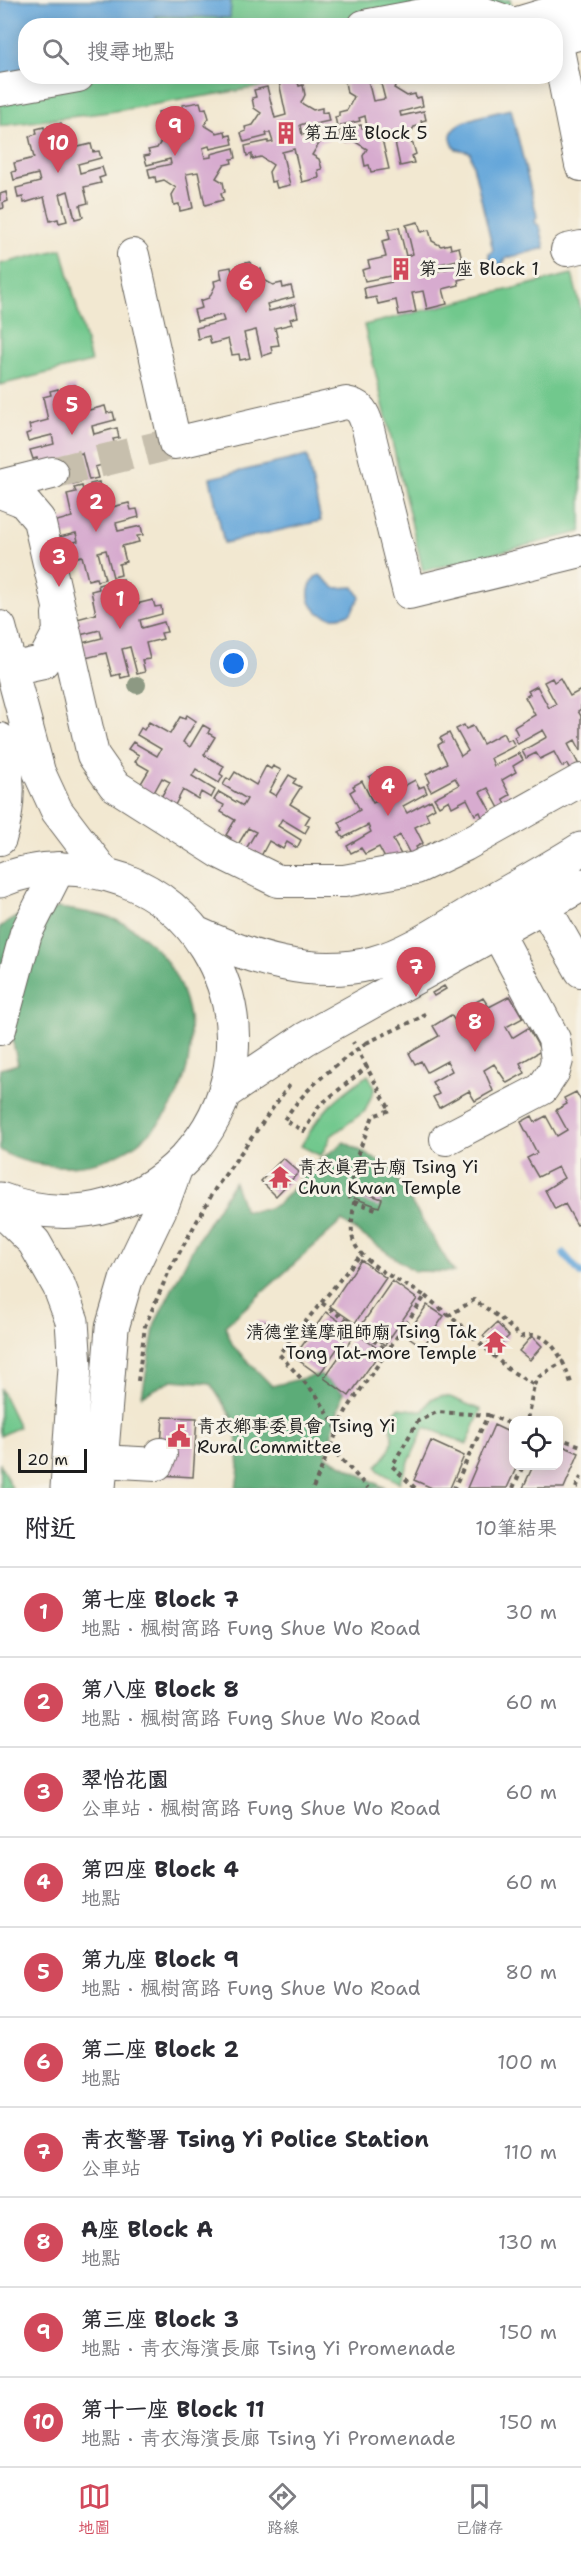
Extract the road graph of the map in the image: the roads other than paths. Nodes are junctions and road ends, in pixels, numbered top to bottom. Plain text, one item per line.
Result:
1 (581, 4) edge
2 (409, 18) edge
3 (496, 18) edge
4 (534, 18) edge
5 (581, 33) edge
6 (563, 38) edge
7 (581, 45) edge
8 (563, 72) edge
9 (33, 84) edge
10 (0, 90) edge
11 (568, 98) junction
12 (581, 165) edge
13 (133, 255) dead end
14 (52, 473) tunnel mouth
15 (0, 486) edge
16 (0, 492) edge
17 (581, 551) edge
18 (57, 598) junction
19 (0, 627) edge
20 (10, 669) junction
21 (0, 739) edge
22 (581, 780) edge
23 (0, 839) edge
24 (581, 849) edge
25 (59, 868) junction
26 (104, 873) junction
27 (0, 881) edge
28 (581, 885) edge
29 (544, 906) junction
30 (496, 932) junction
31 (196, 933) junction
32 (581, 971) edge
33 (0, 1029) edge
34 (226, 1092) junction
35 (446, 1139) dead end
36 (175, 1170) junction
37 (0, 1199) edge
38 (0, 1209) edge
39 (161, 1454) dead end
40 (100, 1474) edge
41 (67, 1488) edge

1 - 4 street
2 - 3 street
5 - 6 street
7 - 11 street
8 - 11 street
9 - 10 street
11 - 12 street
13 - 17 street
14 - 15 street
16 - 18 street
18 - 20 street
18 - 22 street
19 - 20 street
20 - 26 street
21 - 23 street
24 - 31 main road
25 - 26 main road
25 - 27 main road
25 - 33 street
26 - 31 main road
28 - 29 main road
29 - 30 main road
29 - 32 street
30 - 34 main road
30 - 35 street
31 - 34 main road
34 - 36 main road
36 - 37 main road
36 - 40 main road
38 - 41 main road
39 - 40 street

